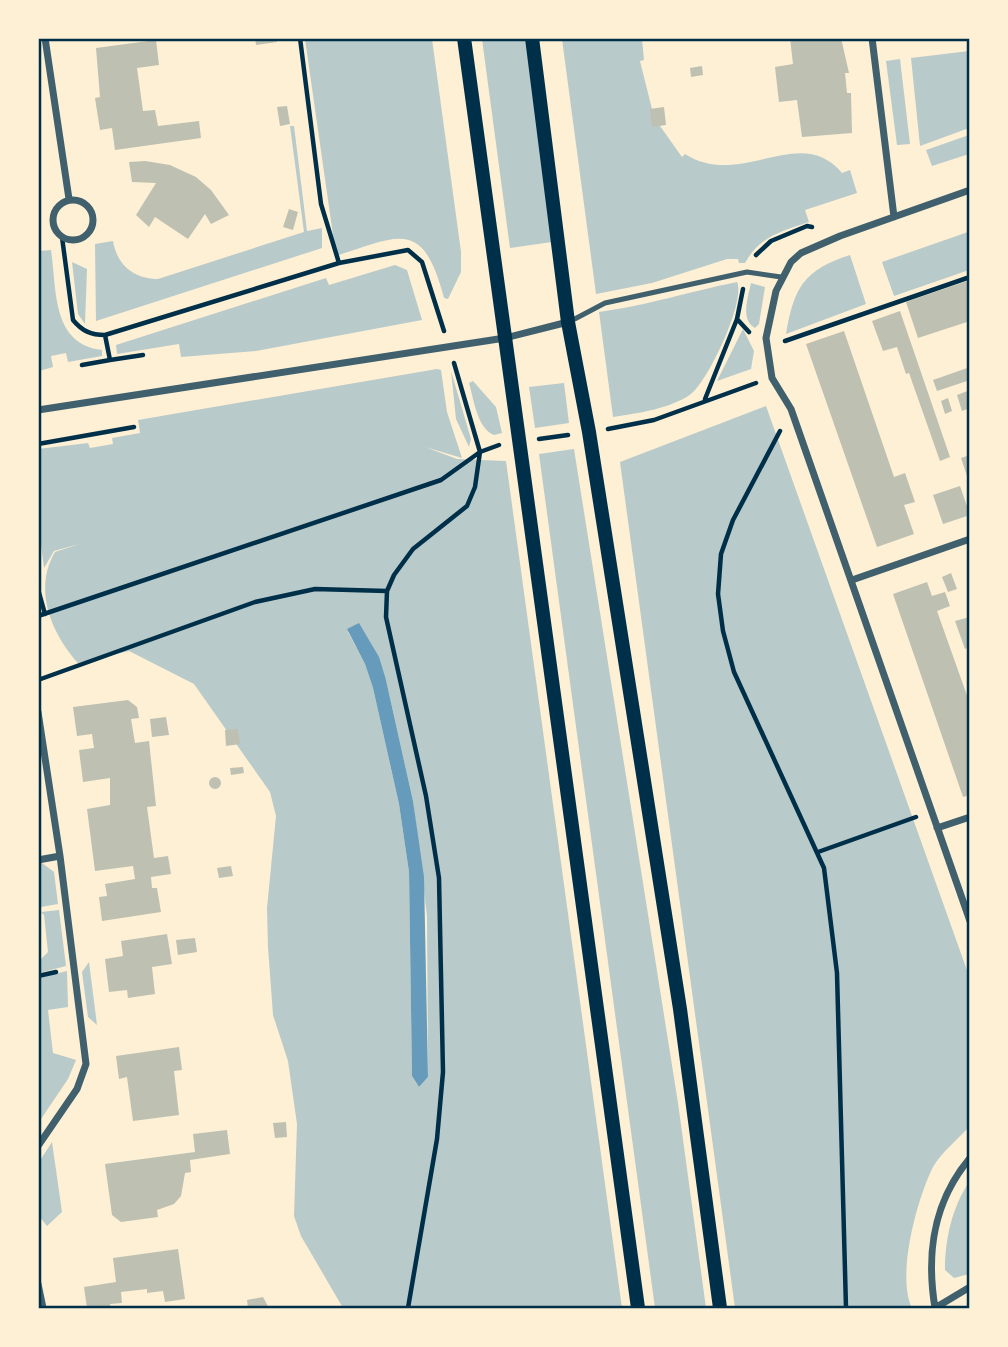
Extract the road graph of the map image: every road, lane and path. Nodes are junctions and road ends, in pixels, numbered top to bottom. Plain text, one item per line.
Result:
1 (45, 38) edge
2 (300, 38) edge
3 (464, 38) edge
4 (532, 38) edge
5 (872, 38) edge
6 (970, 190) edge
7 (69, 199) junction
8 (894, 217) junction
9 (62, 237) junction
10 (339, 263) junction
11 (781, 277) junction
12 (970, 277) edge
13 (568, 322) junction
14 (105, 335) junction
15 (505, 338) junction
16 (448, 346) junction
17 (766, 347) junction
18 (143, 355) dead end
19 (110, 360) junction
20 (82, 365) dead end
21 (772, 378) junction
22 (705, 400) dead end
23 (791, 409) junction
24 (38, 410) edge
25 (134, 427) dead end
26 (38, 444) edge
27 (480, 452) junction
28 (970, 539) edge
29 (852, 580) junction
30 (38, 589) edge
31 (387, 591) junction
32 (45, 614) junction
33 (38, 616) edge
34 (38, 680) edge
35 (38, 712) edge
36 (932, 812) junction
37 (970, 817) edge
38 (937, 828) junction
39 (818, 852) junction
40 (60, 856) junction
41 (38, 860) edge
42 (970, 921) edge
43 (38, 1146) edge
44 (970, 1158) edge
45 (38, 1284) edge
46 (970, 1287) edge
47 (43, 1308) edge
48 (408, 1308) edge
49 (638, 1308) edge
50 (720, 1308) edge
51 (846, 1308) edge
52 (935, 1308) edge

1 - 7 street
2 - 10 path
3 - 15 main road
4 - 13 main road
5 - 8 street
6 - 8 street
7 - 9 street
7 - 9 street
8 - 11 street
9 - 14 path
10 - 14 path
10 - 16 path
11 - 13 lane
11 - 17 street
12 - 17 path
13 - 15 street
13 - 50 main road
14 - 19 path
15 - 16 street
15 - 49 main road
16 - 24 street
16 - 27 path
17 - 21 street
18 - 19 path
19 - 20 path
21 - 22 path
21 - 23 street
23 - 29 street
23 - 39 path
25 - 26 path
27 - 31 path
27 - 32 path
28 - 29 street
29 - 36 street
30 - 32 path
31 - 34 path
31 - 48 path
32 - 33 path
35 - 40 street
36 - 38 street
36 - 39 path
37 - 38 street
38 - 42 street
39 - 51 path
40 - 41 street
40 - 43 street
44 - 52 street
45 - 47 street
46 - 52 street

